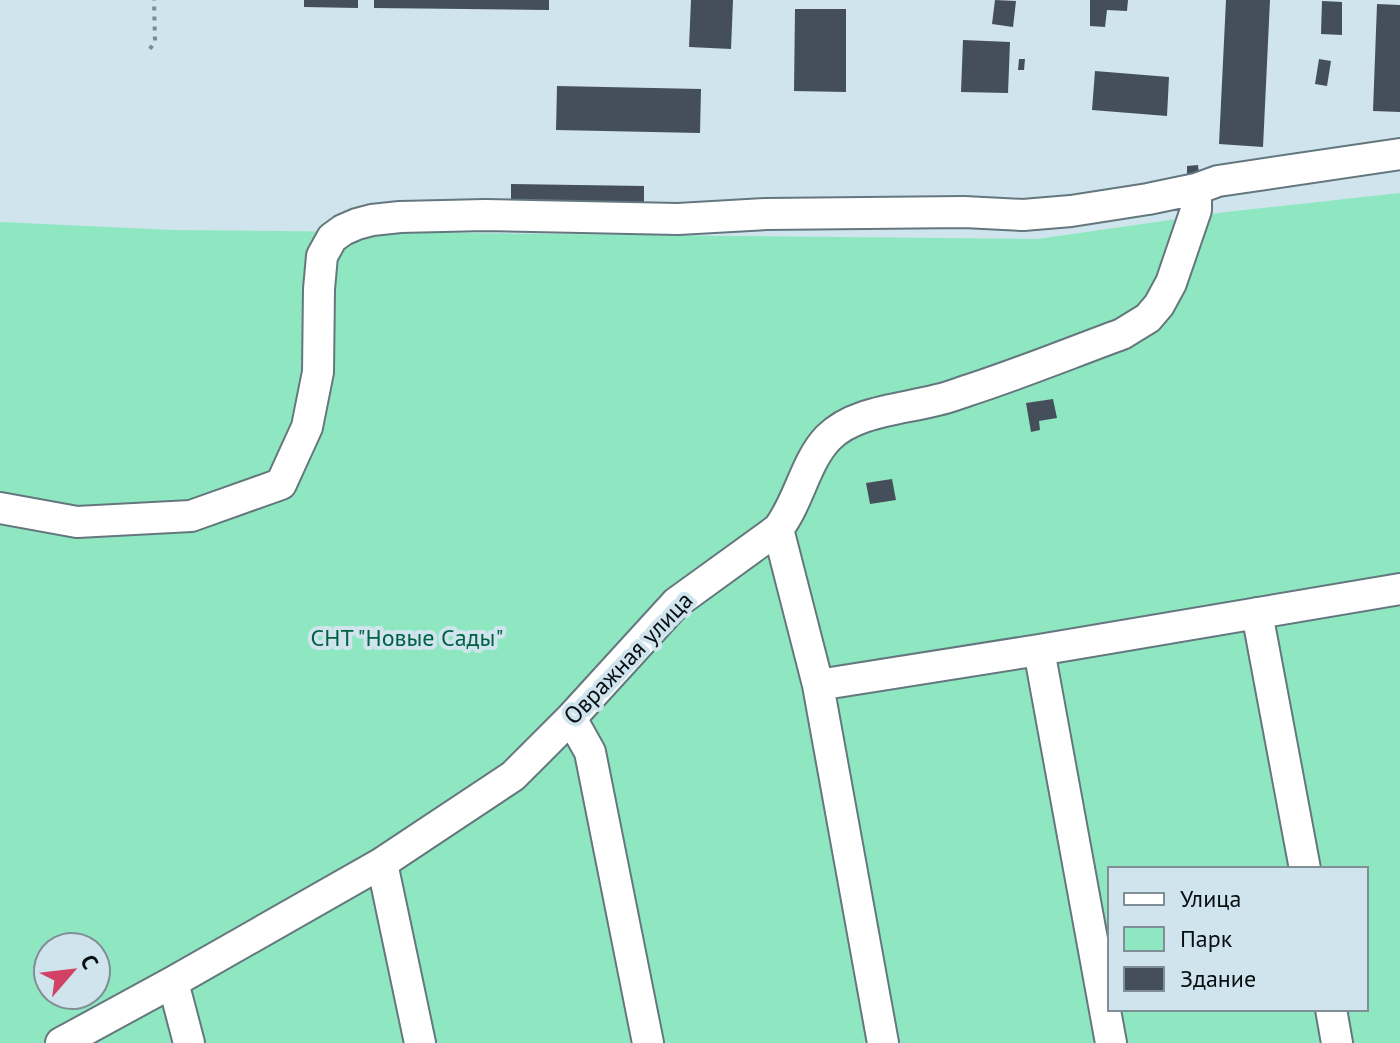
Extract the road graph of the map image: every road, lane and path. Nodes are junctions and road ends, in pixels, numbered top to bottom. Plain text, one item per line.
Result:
1 (154, 0) edge
2 (150, 49) dead end
3 (1400, 154) edge
4 (1196, 189) junction
5 (0, 508) edge
6 (778, 529) junction
7 (1400, 589) edge
8 (1257, 613) junction
9 (1039, 650) junction
10 (818, 685) junction
11 (571, 718) junction
12 (382, 863) junction
13 (1305, 867) edge
14 (173, 982) junction
15 (1331, 1011) edge
16 (61, 1043) edge
17 (189, 1043) edge
18 (420, 1043) edge
19 (648, 1043) edge
20 (883, 1043) edge
21 (1111, 1043) edge
22 (1337, 1043) edge

1 - 2 path
3 - 4 street
4 - 5 street
4 - 6 street, Овражная улица
6 - 10 street
6 - 11 street, Овражная улица
7 - 8 street
8 - 9 street
8 - 13 street
9 - 10 street
9 - 21 street
10 - 20 street
11 - 12 street, Овражная улица
11 - 19 street
12 - 14 street, Овражная улица
12 - 18 street
14 - 16 street, Овражная улица
14 - 17 street
15 - 22 street

